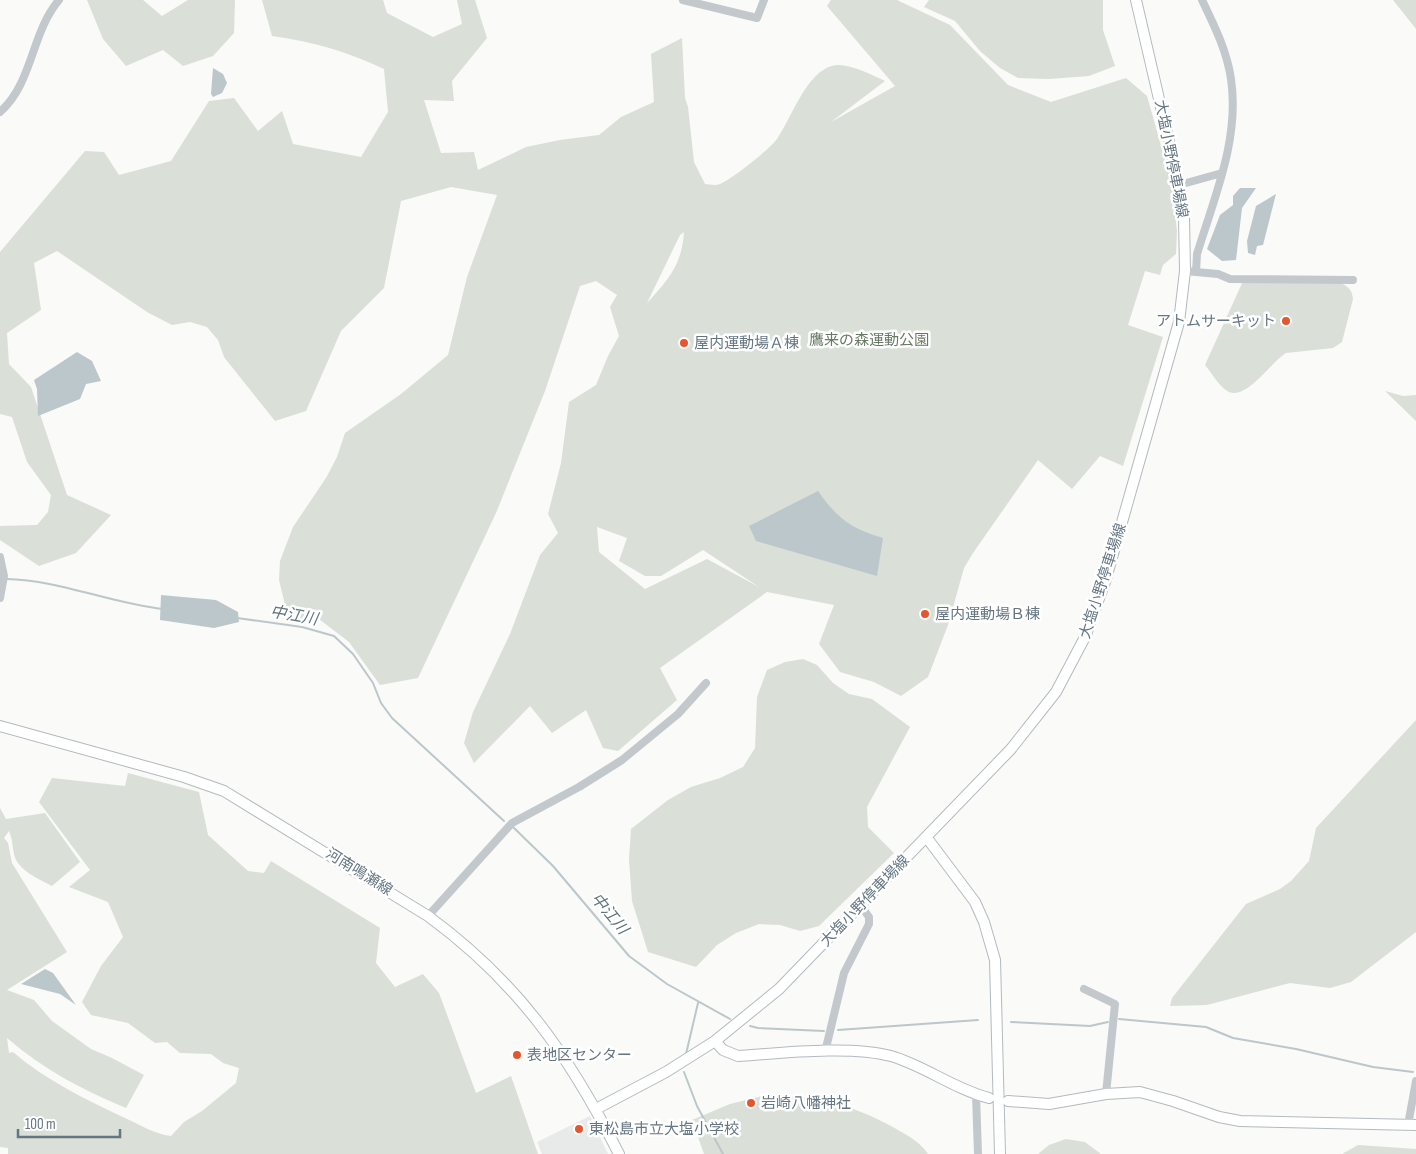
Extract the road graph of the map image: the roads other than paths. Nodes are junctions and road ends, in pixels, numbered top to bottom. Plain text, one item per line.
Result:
1 (59, 0) edge
2 (683, 0) edge
3 (764, 0) edge
4 (1136, 0) edge
5 (1202, 0) edge
6 (0, 112) edge
7 (1222, 173) junction
8 (1180, 185) junction
9 (1185, 271) junction
10 (1196, 272) junction
11 (1353, 280) dead end
12 (0, 557) edge
13 (0, 598) edge
14 (706, 684) dead end
15 (3, 728) edge
16 (927, 838) junction
17 (862, 906) junction
18 (428, 916) junction
19 (1084, 989) dead end
20 (715, 1041) junction
21 (825, 1052) junction
22 (1416, 1082) edge
23 (1106, 1094) junction
24 (976, 1095) junction
25 (989, 1098) dead end
26 (1008, 1101) dead end
27 (596, 1109) junction
28 (1412, 1125) edge
29 (619, 1154) edge
30 (978, 1154) edge
31 (1000, 1154) edge

1 - 6 street
2 - 3 street
4 - 8 main road, 大塩小野停車場線
5 - 7 street
7 - 8 street
7 - 10 street
8 - 9 main road, 大塩小野停車場線
9 - 10 street
9 - 16 main road, 大塩小野停車場線
10 - 11 street
12 - 13 street
14 - 18 street
15 - 18 main road, 河南鳴瀬線
16 - 17 main road, 大塩小野停車場線
16 - 31 main road
17 - 20 main road, 大塩小野停車場線
17 - 21 street
18 - 27 main road, 河南鳴瀬線
19 - 23 street
20 - 21 main road
20 - 27 main road, 大塩小野停車場線
21 - 24 main road
22 - 28 street
23 - 26 main road
23 - 28 main road
24 - 25 main road
24 - 30 street
27 - 29 main road, 河南鳴瀬線

